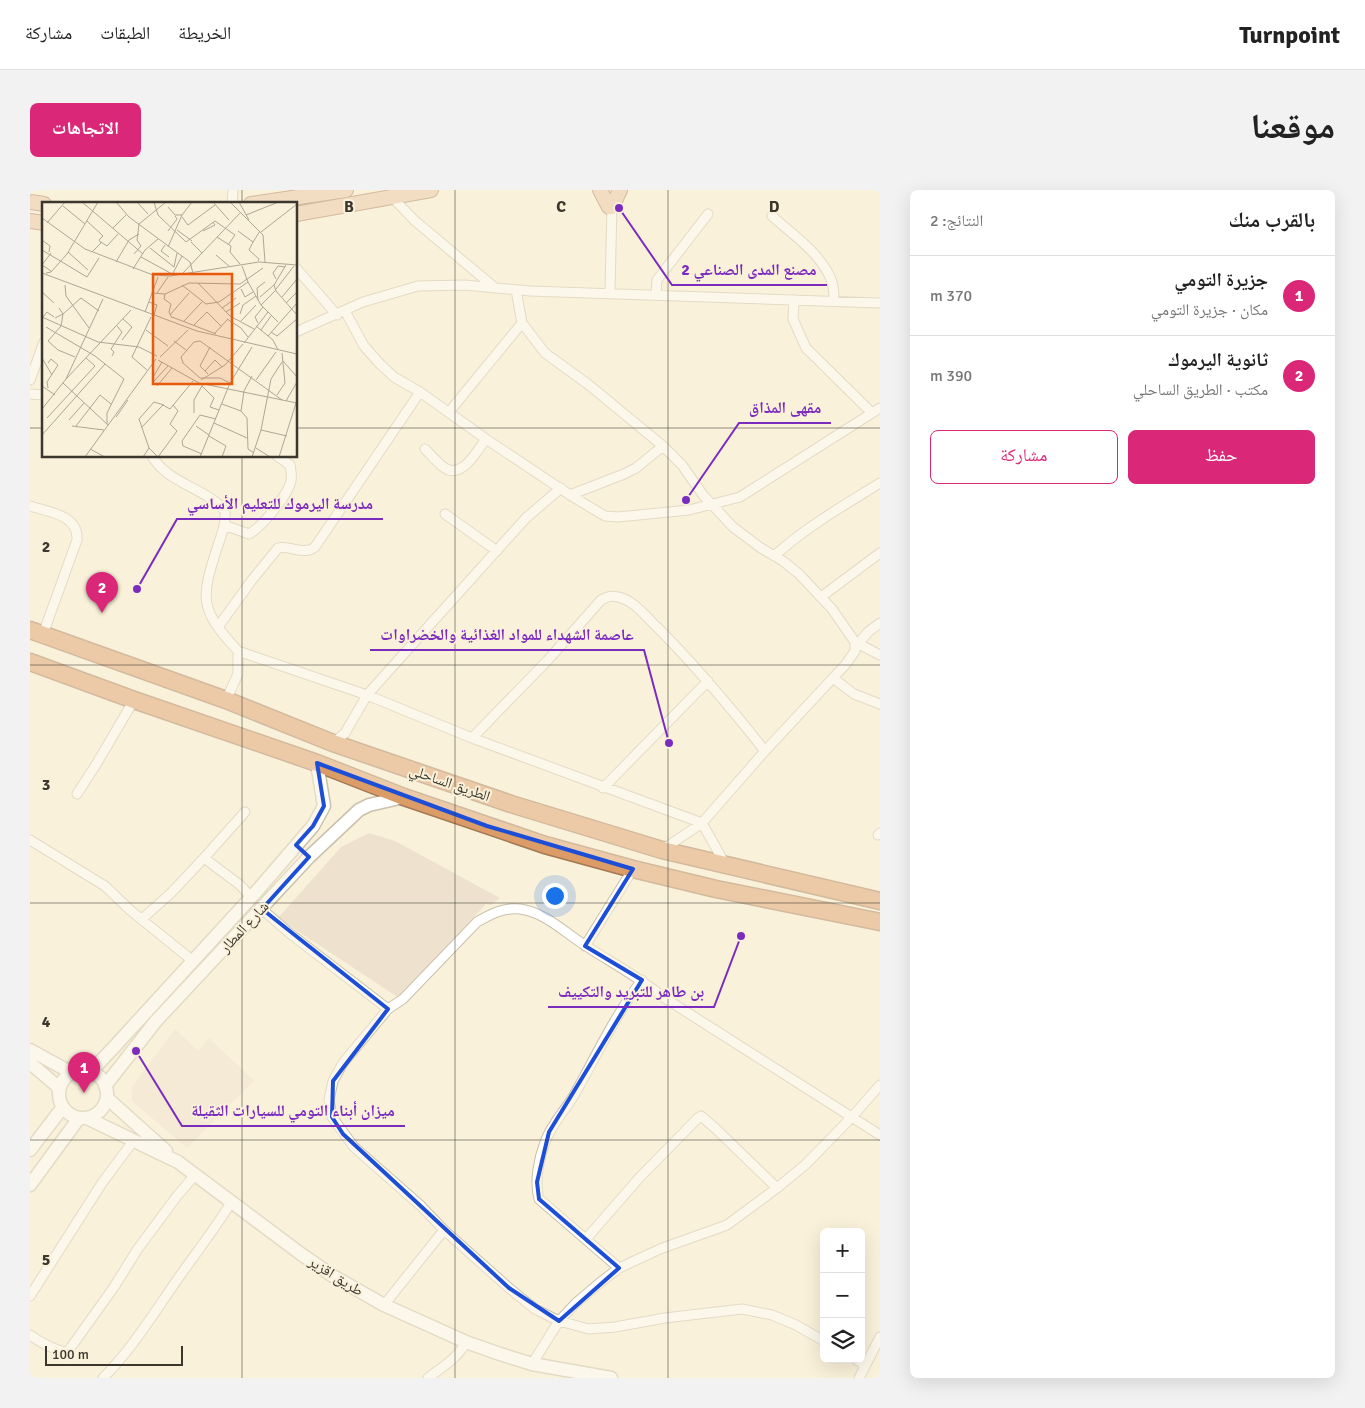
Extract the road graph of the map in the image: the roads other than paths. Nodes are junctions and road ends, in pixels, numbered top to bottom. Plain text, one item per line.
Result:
1 (223, 190) edge
2 (346, 190) edge
3 (431, 190) edge
4 (600, 190) edge
5 (606, 190) edge
6 (614, 190) edge
7 (620, 190) edge
8 (233, 191) edge
9 (392, 197) junction
10 (265, 202) edge
11 (611, 210) junction
12 (298, 214) edge
13 (708, 214) dead end
14 (772, 216) dead end
15 (298, 270) edge
16 (494, 288) junction
17 (516, 290) junction
18 (610, 292) junction
19 (656, 295) junction
20 (794, 300) junction
21 (834, 301) junction
22 (880, 303) edge
23 (341, 313) junction
24 (522, 323) junction
25 (298, 331) edge
26 (42, 347) edge
27 (30, 380) edge
28 (420, 392) junction
29 (876, 411) edge
30 (449, 412) junction
31 (486, 439) junction
32 (663, 446) junction
33 (425, 449) dead end
34 (153, 458) edge
35 (280, 458) edge
36 (880, 483) edge
37 (561, 488) junction
38 (570, 495) junction
39 (711, 505) junction
40 (30, 506) edge
41 (445, 514) dead end
42 (224, 525) junction
43 (497, 551) junction
44 (880, 553) edge
45 (774, 556) junction
46 (821, 597) junction
47 (880, 623) edge
48 (218, 627) junction
49 (36, 632) edge
50 (857, 643) junction
51 (238, 651) junction
52 (880, 656) edge
53 (30, 662) edge
54 (833, 678) junction
55 (708, 680) junction
56 (367, 695) junction
57 (134, 700) junction
58 (226, 700) junction
59 (880, 704) edge
60 (472, 738) junction
61 (333, 743) junction
62 (765, 751) junction
63 (317, 763) junction
64 (603, 788) junction
65 (77, 794) dead end
66 (404, 797) junction
67 (246, 812) dead end
68 (702, 824) junction
69 (30, 840) edge
70 (296, 845) junction
71 (662, 850) junction
72 (309, 857) junction
73 (204, 858) junction
74 (726, 866) junction
75 (633, 869) junction
76 (251, 897) junction
77 (880, 901) edge
78 (262, 909) junction
79 (142, 919) junction
80 (880, 922) edge
81 (585, 946) junction
82 (193, 961) junction
83 (642, 980) junction
84 (388, 1009) junction
85 (30, 1050) edge
86 (30, 1063) edge
87 (88, 1071) junction
88 (72, 1073) junction
89 (880, 1085) edge
90 (59, 1090) junction
91 (106, 1092) junction
92 (63, 1107) junction
93 (852, 1117) junction
94 (83, 1118) junction
95 (880, 1134) edge
96 (134, 1140) junction
97 (30, 1150) edge
98 (178, 1162) junction
99 (194, 1175) junction
100 (30, 1184) edge
101 (777, 1188) junction
102 (232, 1202) junction
103 (444, 1230) junction
104 (586, 1239) junction
105 (620, 1268) junction
106 (30, 1296) edge
107 (384, 1305) junction
108 (559, 1322) junction
109 (30, 1335) edge
110 (880, 1337) edge
111 (820, 1339) edge
112 (466, 1342) junction
113 (862, 1363) edge
114 (532, 1364) junction
115 (865, 1365) junction
116 (570, 1374) edge
117 (103, 1378) edge
118 (428, 1378) edge
119 (611, 1378) edge
120 (859, 1378) edge

1 - 8 street
2 - 10 main road
3 - 9 main road
4 - 11 main road
5 - 11 street
6 - 11 street
7 - 11 main road
9 - 12 main road
9 - 16 street
11 - 18 street
13 - 19 street
14 - 21 street
15 - 23 street
16 - 17 street
16 - 23 street
17 - 18 street
17 - 24 street
18 - 19 street
19 - 20 street
20 - 21 street
20 - 29 street
21 - 22 street
23 - 25 street
23 - 28 street
24 - 30 street
24 - 32 street
26 - 27 street
28 - 30 street
28 - 48 street
29 - 39 street
30 - 31 street
31 - 33 street
31 - 37 street
32 - 38 street
32 - 39 street
34 - 42 street
35 - 42 street
36 - 45 street
37 - 38 street
37 - 43 street
38 - 39 street
39 - 45 street
40 - 49 street
41 - 43 street
42 - 48 street
43 - 56 street
44 - 46 street
45 - 46 street
46 - 50 street
47 - 50 street
48 - 51 street
49 - 58 highway, الطريق الساحلي
50 - 52 street
50 - 54 street
51 - 56 street
51 - 58 street
53 - 57 highway, الطريق الساحلي
54 - 59 street
54 - 62 street
55 - 60 street
55 - 62 street
55 - 64 street
56 - 60 street
56 - 61 street
57 - 63 highway, الطريق الساحلي
57 - 65 street
58 - 61 highway, الطريق الساحلي
60 - 64 street
61 - 71 highway, الطريق الساحلي
62 - 68 street
63 - 66 highway, الطريق الساحلي
63 - 70 street, شارع المطار
64 - 68 street
66 - 72 street, شارع المطار
66 - 75 highway, الطريق الساحلي
67 - 73 street
68 - 71 street
68 - 74 street
69 - 79 street
70 - 72 street
70 - 76 street, شارع المطار
71 - 74 highway, الطريق الساحلي
72 - 78 street, شارع المطار
73 - 76 street
73 - 79 street
74 - 77 highway, الطريق الساحلي
75 - 80 highway, الطريق الساحلي
75 - 81 street
76 - 82 street, شارع المطار
78 - 84 street
78 - 91 street, شارع المطار
79 - 82 street
81 - 83 street
81 - 84 street
82 - 87 street, شارع المطار
83 - 93 street
83 - 104 street
84 - 103 street
85 - 88 street
86 - 90 street
87 - 88 street
87 - 91 street
88 - 90 street
89 - 93 street
90 - 92 street
91 - 94 street
91 - 98 street
92 - 94 street
92 - 97 street
93 - 95 street
93 - 101 street
94 - 96 street, طريق اقزير
94 - 100 street
96 - 98 street, طريق اقزير
96 - 106 street
98 - 99 street, طريق اقزير
99 - 102 street, طريق اقزير
99 - 109 street
101 - 104 street
101 - 105 street
102 - 107 street, طريق اقزير
102 - 117 street
103 - 107 street
103 - 108 street
104 - 105 street
105 - 108 street
107 - 112 street, طريق اقزير
108 - 111 street
108 - 114 street
110 - 115 street
112 - 114 street, طريق اقزير
112 - 118 street
113 - 115 street
114 - 116 street, طريق اقزير
115 - 120 street
116 - 119 street, طريق اقزير

